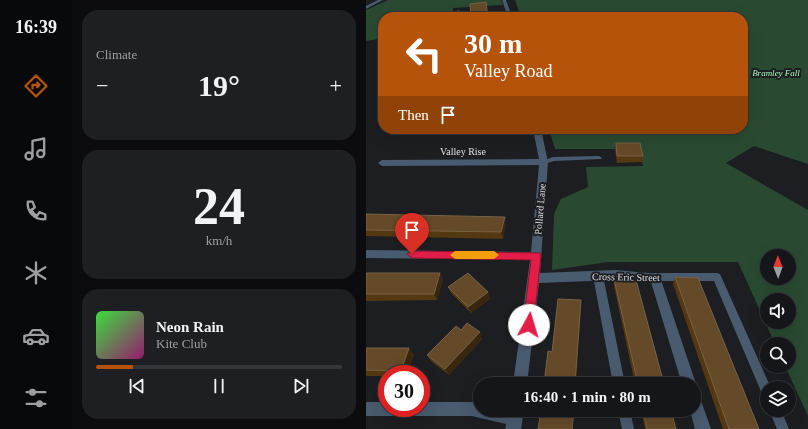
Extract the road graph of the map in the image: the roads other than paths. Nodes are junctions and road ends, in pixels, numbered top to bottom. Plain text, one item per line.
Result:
1 (381, 0) edge
2 (504, 0) edge
3 (366, 8) edge
4 (508, 12) edge
5 (538, 134) edge
6 (599, 158) dead end
7 (544, 162) junction
8 (382, 163) dead end
9 (366, 254) edge
10 (536, 256) junction
11 (598, 276) junction
12 (655, 277) junction
13 (534, 278) junction
14 (521, 377) edge
15 (618, 377) edge
16 (687, 377) edge
17 (762, 381) edge
18 (366, 409) edge
19 (625, 417) edge
20 (699, 417) edge
21 (778, 417) edge
22 (514, 419) edge
23 (628, 429) edge
24 (703, 429) edge
25 (783, 429) edge

1 - 3 street
2 - 4 street
5 - 7 street, Pollard Lane
6 - 7 lane
7 - 8 street, Valley Rise
7 - 10 street, Pollard Lane
9 - 10 street
10 - 13 street, Pollard Lane
11 - 12 street, Cross Eric Street
11 - 13 street, Cross Eric Street
11 - 15 lane
12 - 16 street
12 - 17 lane, Cross Eric Street
13 - 14 street, Pollard Lane
18 - 22 street
19 - 23 lane
20 - 24 street
21 - 25 lane

